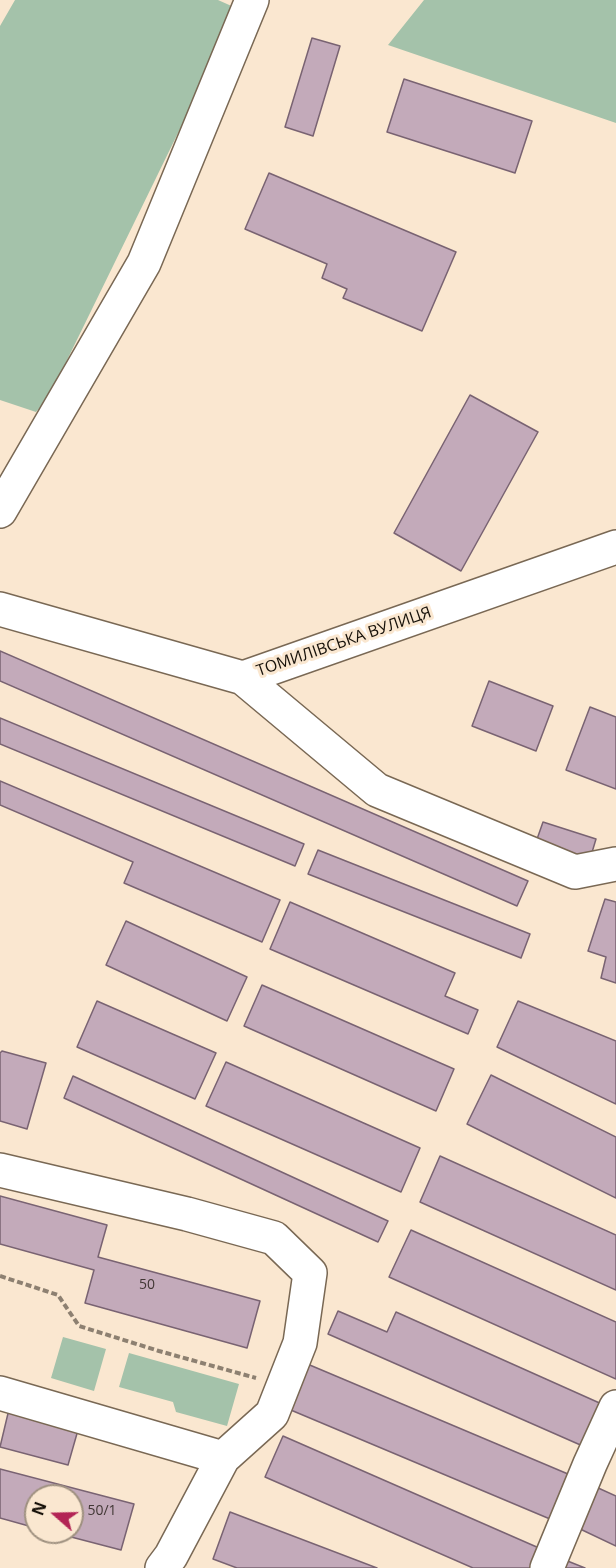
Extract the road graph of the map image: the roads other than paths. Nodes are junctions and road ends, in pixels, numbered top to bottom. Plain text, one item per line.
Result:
1 (252, 0) edge
2 (0, 511) edge
3 (616, 547) edge
4 (0, 609) edge
5 (243, 678) junction
6 (616, 864) edge
7 (0, 1170) edge
8 (0, 1393) edge
9 (616, 1407) edge
10 (223, 1458) junction
11 (162, 1568) edge
12 (547, 1568) edge

1 - 2 street
3 - 5 street, ТОМИЛІВСЬКА ВУЛИЦЯ
4 - 5 street, ТОМИЛІВСЬКА ВУЛИЦЯ
5 - 6 street
7 - 10 street
8 - 10 street
9 - 12 street
10 - 11 street

